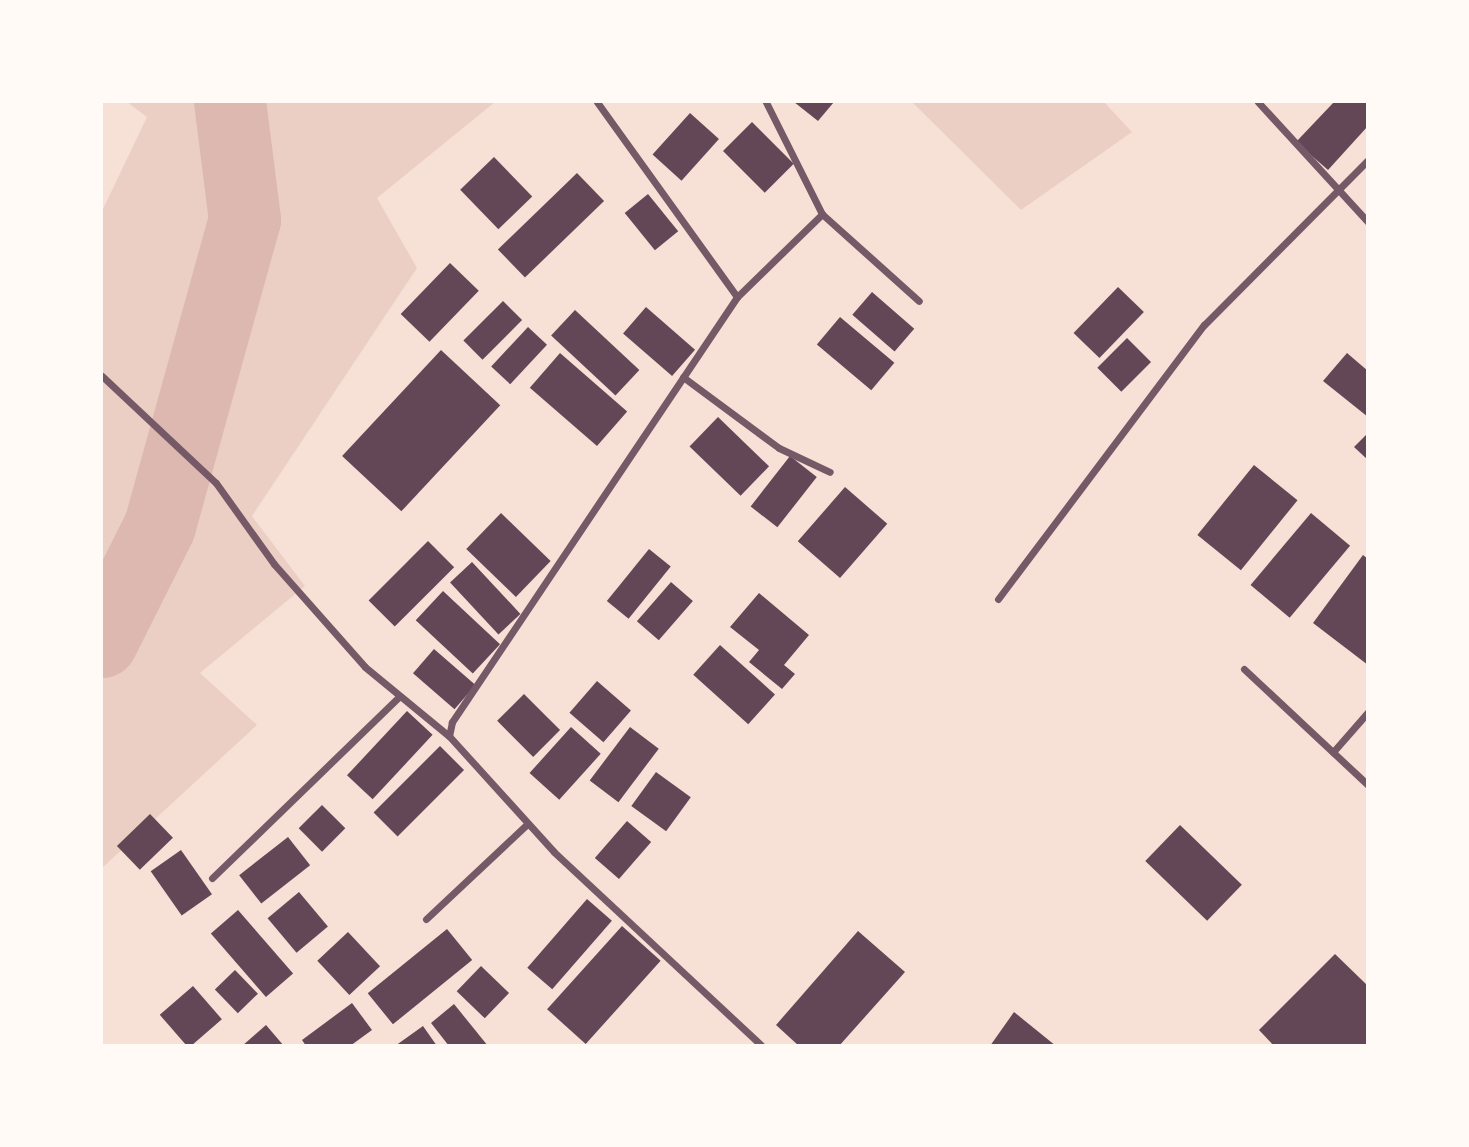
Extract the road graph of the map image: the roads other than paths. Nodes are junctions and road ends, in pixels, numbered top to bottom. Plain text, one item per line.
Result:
1 (597, 102) edge
2 (766, 102) edge
3 (1258, 102) edge
4 (1367, 160) edge
5 (1333, 190) junction
6 (822, 215) junction
7 (1367, 222) edge
8 (737, 297) junction
9 (919, 301) dead end
10 (102, 376) edge
11 (683, 377) junction
12 (830, 472) dead end
13 (998, 598) dead end
14 (1244, 669) dead end
15 (399, 697) junction
16 (1367, 712) edge
17 (449, 736) junction
18 (1334, 752) junction
19 (1367, 785) edge
20 (527, 824) junction
21 (212, 878) dead end
22 (426, 919) dead end
23 (762, 1045) edge

1 - 8 street
2 - 6 street
3 - 5 street
4 - 5 street
5 - 7 street
5 - 13 street
6 - 8 street
6 - 9 street
8 - 11 street
10 - 15 street
11 - 12 street
11 - 17 street
14 - 18 street
15 - 17 street
15 - 21 street
16 - 18 street
17 - 20 street
18 - 19 street
20 - 22 street
20 - 23 street

